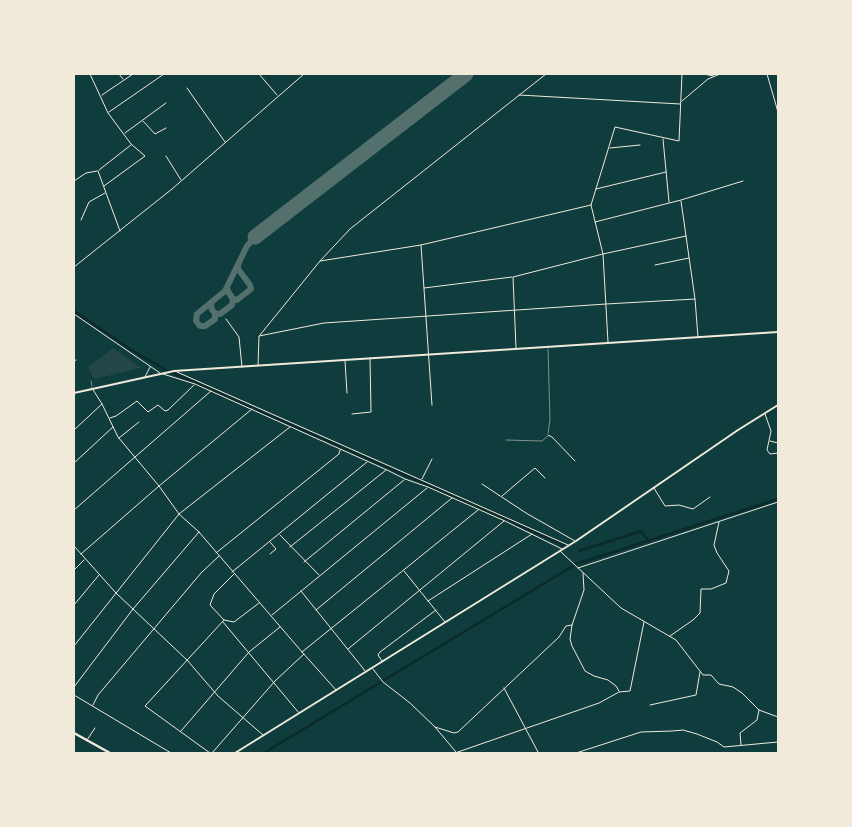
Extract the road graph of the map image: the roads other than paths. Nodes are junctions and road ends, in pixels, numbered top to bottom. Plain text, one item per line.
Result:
1 (90, 74) edge
2 (119, 74) edge
3 (133, 74) edge
4 (164, 74) edge
5 (259, 74) edge
6 (304, 74) edge
7 (546, 74) edge
8 (682, 74) edge
9 (696, 74) edge
10 (702, 74) edge
11 (720, 74) edge
12 (767, 74) edge
13 (716, 76) junction
14 (123, 80) junction
15 (187, 88) dead end
16 (101, 95) junction
17 (519, 95) junction
18 (278, 96) junction
19 (681, 102) junction
20 (166, 104) dead end
21 (778, 112) edge
22 (108, 113) junction
23 (143, 120) junction
24 (166, 128) dead end
25 (124, 134) junction
26 (663, 138) junction
27 (225, 142) junction
28 (131, 144) junction
29 (640, 145) dead end
30 (609, 148) junction
31 (166, 156) dead end
32 (98, 171) junction
33 (666, 172) junction
34 (74, 181) edge
35 (181, 181) junction
36 (743, 181) dead end
37 (104, 186) junction
38 (595, 189) junction
39 (106, 192) junction
40 (681, 200) junction
41 (669, 203) junction
42 (591, 205) junction
43 (81, 220) dead end
44 (595, 222) junction
45 (120, 231) junction
46 (686, 236) junction
47 (421, 245) junction
48 (603, 254) junction
49 (690, 258) junction
50 (320, 261) junction
51 (654, 265) dead end
52 (74, 268) edge
53 (513, 277) junction
54 (424, 288) junction
55 (695, 299) junction
56 (606, 304) junction
57 (515, 310) junction
58 (74, 314) edge
59 (425, 316) junction
60 (226, 319) dead end
61 (778, 332) edge
62 (259, 336) junction
63 (698, 337) junction
64 (608, 343) junction
65 (548, 346) junction
66 (516, 349) junction
67 (430, 354) junction
68 (370, 358) junction
69 (345, 360) junction
70 (150, 366) junction
71 (258, 366) junction
72 (242, 367) junction
73 (175, 371) junction
74 (164, 374) junction
75 (144, 378) junction
76 (91, 381) dead end
77 (195, 384) junction
78 (92, 388) junction
79 (211, 392) junction
80 (74, 393) edge
81 (347, 393) dead end
82 (102, 404) junction
83 (432, 404) dead end
84 (778, 405) edge
85 (252, 409) junction
86 (765, 413) junction
87 (352, 414) dead end
88 (109, 418) junction
89 (139, 422) dead end
90 (291, 426) junction
91 (113, 427) junction
92 (74, 430) edge
93 (548, 435) junction
94 (118, 438) junction
95 (506, 440) dead end
96 (769, 440) junction
97 (778, 443) edge
98 (341, 449) junction
99 (778, 453) edge
100 (135, 457) junction
101 (432, 459) dead end
102 (368, 461) junction
103 (575, 461) dead end
104 (74, 463) edge
105 (387, 470) junction
106 (545, 478) dead end
107 (404, 480) junction
108 (422, 480) junction
109 (482, 484) dead end
110 (159, 486) junction
111 (428, 487) junction
112 (654, 488) junction
113 (502, 497) junction
114 (710, 497) dead end
115 (452, 498) junction
116 (778, 502) edge
117 (74, 510) edge
118 (479, 510) junction
119 (179, 514) junction
120 (505, 521) junction
121 (719, 521) junction
122 (199, 532) junction
123 (279, 534) junction
124 (532, 534) junction
125 (270, 541) junction
126 (576, 541) junction
127 (569, 545) junction
128 (74, 546) edge
129 (290, 547) junction
130 (563, 549) junction
131 (559, 551) junction
132 (216, 553) junction
133 (81, 554) junction
134 (270, 554) dead end
135 (219, 556) junction
136 (85, 559) junction
137 (304, 562) junction
138 (578, 568) junction
139 (74, 570) edge
140 (404, 571) junction
141 (232, 572) junction
142 (583, 572) junction
143 (100, 574) junction
144 (234, 574) junction
145 (319, 576) junction
146 (420, 590) junction
147 (301, 591) junction
148 (116, 593) junction
149 (428, 600) junction
150 (260, 603) junction
151 (74, 605) edge
152 (133, 609) junction
153 (316, 610) junction
154 (436, 610) junction
155 (271, 616) junction
156 (223, 620) junction
157 (644, 621) junction
158 (446, 622) junction
159 (572, 625) junction
160 (280, 626) junction
161 (154, 629) junction
162 (332, 629) junction
163 (670, 636) junction
164 (74, 646) edge
165 (348, 649) junction
166 (250, 652) junction
167 (302, 652) junction
168 (304, 654) junction
169 (186, 660) junction
170 (382, 662) junction
171 (372, 668) junction
172 (366, 672) junction
173 (700, 672) junction
174 (275, 682) junction
175 (74, 687) edge
176 (504, 688) junction
177 (215, 690) junction
178 (337, 690) junction
179 (619, 692) junction
180 (74, 695) edge
181 (650, 705) dead end
182 (93, 706) junction
183 (759, 710) junction
184 (300, 713) junction
185 (244, 717) junction
186 (778, 717) edge
187 (434, 726) junction
188 (95, 728) dead end
189 (526, 729) junction
190 (181, 731) junction
191 (74, 733) edge
192 (263, 736) junction
193 (87, 740) junction
194 (778, 742) edge
195 (741, 746) junction
196 (538, 752) edge
197 (110, 753) edge
198 (171, 753) edge
199 (211, 753) edge
200 (235, 753) edge
201 (456, 753) edge
202 (542, 753) edge
203 (576, 753) edge

1 - 16 street
2 - 14 street
3 - 14 street
4 - 22 street
5 - 18 street
6 - 18 street
7 - 17 street
8 - 9 street
8 - 19 street
10 - 13 street
11 - 13 street
12 - 21 street
13 - 19 street
14 - 16 street
15 - 27 street
16 - 22 street
17 - 19 street
17 - 50 street
18 - 27 street
19 - 26 street
20 - 23 street
22 - 25 street
23 - 24 street
23 - 25 street
25 - 28 street
26 - 30 street
26 - 33 street
27 - 35 street
28 - 32 street
28 - 37 street
29 - 30 street
30 - 38 street
31 - 35 street
32 - 34 street
32 - 37 street
33 - 38 street
33 - 41 street
35 - 45 street
36 - 40 street
37 - 39 street
38 - 42 street
39 - 43 street
39 - 45 street
40 - 41 street
40 - 46 street
41 - 44 street
42 - 44 street
42 - 47 street
44 - 48 street
45 - 52 street
46 - 48 street
46 - 49 street
47 - 50 street
47 - 54 street
48 - 53 street
48 - 56 street
49 - 51 street
49 - 55 street
50 - 62 street
53 - 54 street
53 - 57 street
54 - 59 street
55 - 56 street
55 - 63 street
56 - 57 street
56 - 64 street
57 - 59 street
57 - 66 street
58 - 70 street
59 - 62 street
59 - 67 street
60 - 72 street
61 - 63 main road
62 - 71 street
63 - 64 main road
64 - 65 main road
65 - 66 main road
65 - 93 lane
66 - 67 main road
67 - 68 main road
67 - 83 street
68 - 69 main road
68 - 87 street
69 - 71 main road
69 - 81 street
70 - 74 street
70 - 75 street
71 - 72 main road
72 - 73 main road
73 - 74 main road
73 - 108 street
74 - 75 main road
74 - 77 street
75 - 78 main road
76 - 78 lane
77 - 79 street
77 - 88 street
78 - 80 main road
78 - 82 street
79 - 85 street
79 - 100 street
82 - 88 street
82 - 92 street
84 - 86 main road
85 - 90 street
85 - 110 street
86 - 96 street
86 - 112 main road
88 - 91 street
89 - 94 street
90 - 98 street
90 - 119 street
91 - 94 street
91 - 104 street
93 - 95 lane
93 - 103 street
94 - 100 street
96 - 97 street
96 - 99 street
98 - 102 street
98 - 132 street
100 - 110 street
100 - 117 street
101 - 108 street
102 - 105 street
102 - 123 street
105 - 107 street
105 - 129 street
106 - 113 street
107 - 111 street
107 - 137 street
108 - 127 street
109 - 113 street
110 - 119 street
110 - 133 street
111 - 115 street
111 - 145 street
112 - 114 street
112 - 126 main road
113 - 126 street
115 - 118 street
115 - 153 street
116 - 121 street
118 - 120 street
118 - 140 street
119 - 122 street
119 - 148 street
120 - 124 street
120 - 146 street
121 - 138 street
121 - 163 street
122 - 132 street
122 - 152 street
123 - 125 street
123 - 129 street
124 - 130 street
124 - 149 street
125 - 134 street
125 - 141 street
126 - 127 main road
127 - 130 main road
128 - 133 street
129 - 137 street
130 - 131 main road
131 - 138 street
131 - 158 main road
132 - 135 street
133 - 136 street
135 - 141 street
135 - 161 street
136 - 139 street
136 - 143 street
137 - 145 street
138 - 142 street
140 - 146 street
140 - 162 street
141 - 144 street
142 - 157 street
142 - 159 street
143 - 148 street
143 - 151 street
144 - 150 street
144 - 156 street
145 - 147 street
146 - 149 street
146 - 165 street
147 - 153 street
147 - 155 street
148 - 152 street
148 - 164 street
149 - 154 street
150 - 155 street
150 - 156 street
152 - 161 street
152 - 175 street
153 - 162 street
154 - 158 street
154 - 170 street
155 - 160 street
156 - 166 street
156 - 169 street
157 - 163 street
157 - 179 street
158 - 170 main road
159 - 176 street
159 - 179 street
160 - 166 street
160 - 167 street
161 - 169 street
161 - 182 street
162 - 165 street
162 - 167 street
163 - 173 street
165 - 172 street
166 - 174 street
166 - 177 street
167 - 168 street
168 - 174 street
168 - 178 street
169 - 177 street
169 - 190 street
170 - 171 main road
171 - 172 main road
171 - 187 street
172 - 178 main road
173 - 181 street
173 - 183 street
174 - 184 street
174 - 185 street
176 - 187 street
176 - 189 street
177 - 185 street
177 - 190 street
178 - 184 main road
179 - 189 street
180 - 182 street
182 - 198 street
183 - 186 street
183 - 195 street
184 - 192 main road
185 - 192 street
185 - 199 street
187 - 201 street
188 - 193 street
189 - 196 street
189 - 201 street
190 - 199 street
191 - 193 highway
192 - 200 main road
193 - 197 highway
194 - 195 street
195 - 203 street
196 - 202 street

